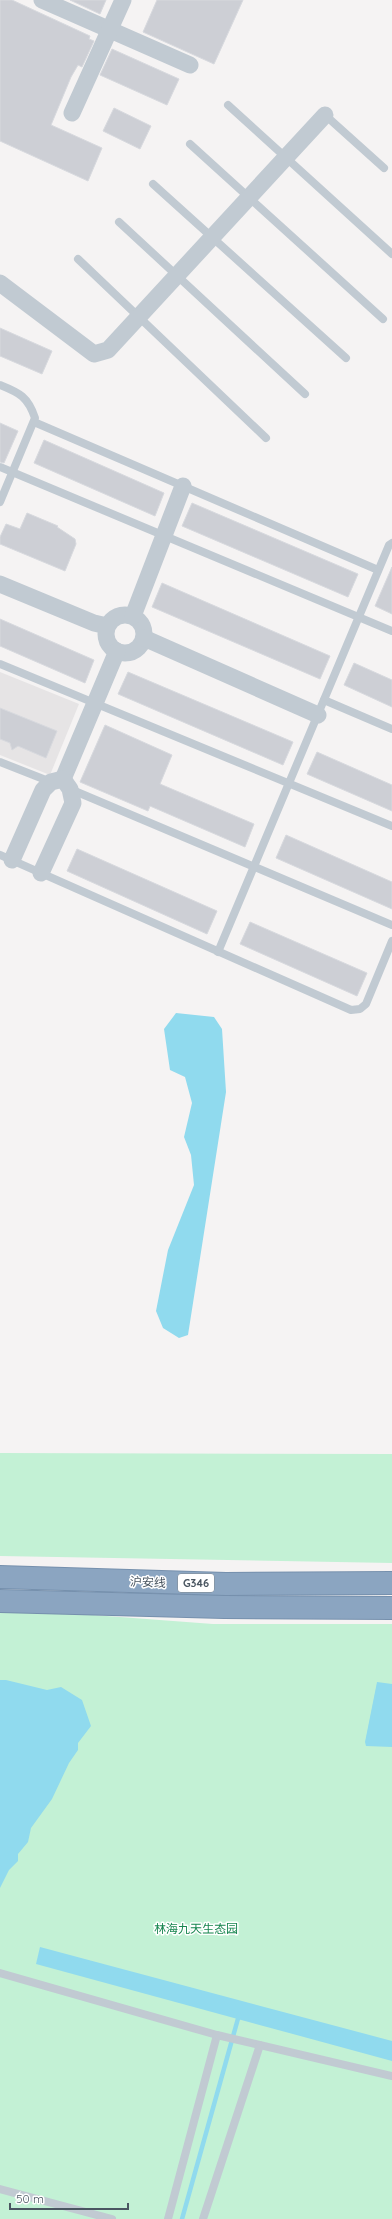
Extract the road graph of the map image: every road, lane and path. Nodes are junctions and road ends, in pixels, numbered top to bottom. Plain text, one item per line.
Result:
1 (42, 0) edge
2 (123, 0) edge
3 (110, 29) junction
4 (190, 65) dead end
5 (228, 105) dead end
6 (72, 114) dead end
7 (325, 115) joint
8 (190, 144) dead end
9 (286, 158) junction
10 (384, 168) dead end
11 (153, 184) dead end
12 (249, 198) junction
13 (119, 222) dead end
14 (212, 238) junction
15 (392, 254) edge
16 (78, 259) dead end
17 (177, 276) junction
18 (0, 283) edge
19 (139, 317) junction
20 (382, 319) dead end
21 (346, 358) dead end
22 (0, 385) edge
23 (305, 394) dead end
24 (34, 422) junction
25 (266, 438) dead end
26 (0, 467) edge
27 (12, 472) junction
28 (183, 486) junction
29 (0, 502) edge
30 (164, 536) junction
31 (392, 543) edge
32 (378, 570) junction
33 (0, 584) edge
34 (133, 616) junction
35 (359, 617) junction
36 (107, 626) junction
37 (392, 631) edge
38 (144, 638) junction
39 (117, 651) junction
40 (0, 664) edge
41 (95, 703) junction
42 (321, 708) junction
43 (392, 729) edge
44 (0, 762) edge
45 (62, 783) junction
46 (289, 784) junction
47 (392, 826) edge
48 (6, 857) edge
49 (254, 867) junction
50 (41, 873) junction
51 (392, 925) edge
52 (392, 941) edge
53 (218, 952) junction
54 (0, 1577) edge
55 (392, 1583) edge
56 (0, 1601) edge
57 (392, 1608) edge
58 (0, 1973) edge
59 (217, 2035) junction
60 (260, 2045) junction
61 (392, 2076) edge
62 (0, 2189) edge
63 (112, 2219) edge
64 (168, 2219) edge
65 (203, 2219) edge

1 - 3 street
2 - 3 street
3 - 4 street
3 - 6 street
5 - 9 lane
7 - 9 street
7 - 10 lane
8 - 12 lane
9 - 12 street
9 - 15 lane
11 - 14 lane
12 - 14 street
12 - 20 lane
13 - 17 lane
14 - 17 street
14 - 21 lane
16 - 19 lane
17 - 19 street
17 - 23 lane
18 - 19 street
19 - 25 lane
22 - 24 lane
24 - 27 lane
24 - 28 lane
26 - 27 lane
27 - 29 lane
27 - 30 lane
28 - 30 street
28 - 32 lane
30 - 34 street
30 - 35 lane
31 - 32 lane
32 - 35 lane
33 - 36 street
34 - 36 street
34 - 38 street
35 - 37 lane
35 - 42 lane
36 - 39 street
38 - 39 street
38 - 42 street
39 - 41 street
40 - 41 lane
41 - 45 street
41 - 46 lane
42 - 43 lane
42 - 46 lane
44 - 45 lane
45 - 48 street
45 - 49 lane
45 - 50 street
46 - 47 lane
46 - 49 lane
48 - 50 lane
49 - 51 lane
49 - 53 lane
50 - 53 lane
52 - 53 lane
54 - 55 highway, 沪安线 / G346
56 - 57 highway, 沪安线 / G346
58 - 59 lane
59 - 60 lane
59 - 64 lane
60 - 61 lane
60 - 65 lane
62 - 63 lane

